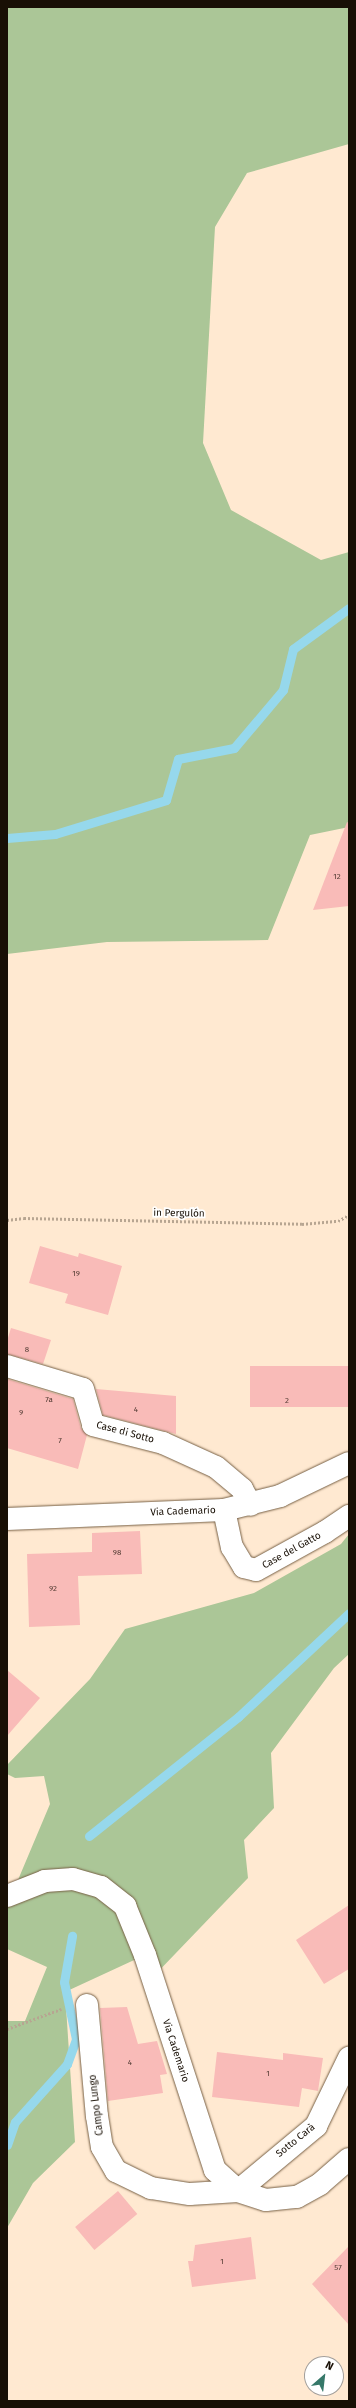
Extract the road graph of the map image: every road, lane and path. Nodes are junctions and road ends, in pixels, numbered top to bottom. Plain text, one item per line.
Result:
1 (349, 1215) edge
2 (7, 1220) edge
3 (7, 1366) edge
4 (349, 1464) edge
5 (251, 1505) junction
6 (224, 1510) junction
7 (349, 1516) edge
8 (7, 1519) edge
9 (7, 1896) edge
10 (87, 2005) dead end
11 (57, 2010) dead end
12 (7, 2029) edge
13 (349, 2058) edge
14 (349, 2159) edge
15 (238, 2191) junction

1 - 2 path, in Pergulón
3 - 5 street, Case di Sotto
4 - 5 street, Via Cademario
5 - 6 street, Via Cademario
6 - 7 street, Case del Gatto
6 - 8 street, Via Cademario
9 - 15 street, Via Cademario
10 - 15 street, Campo Lungo
11 - 12 path
13 - 15 street, Sotto Carà
14 - 15 street, Via Cademario

